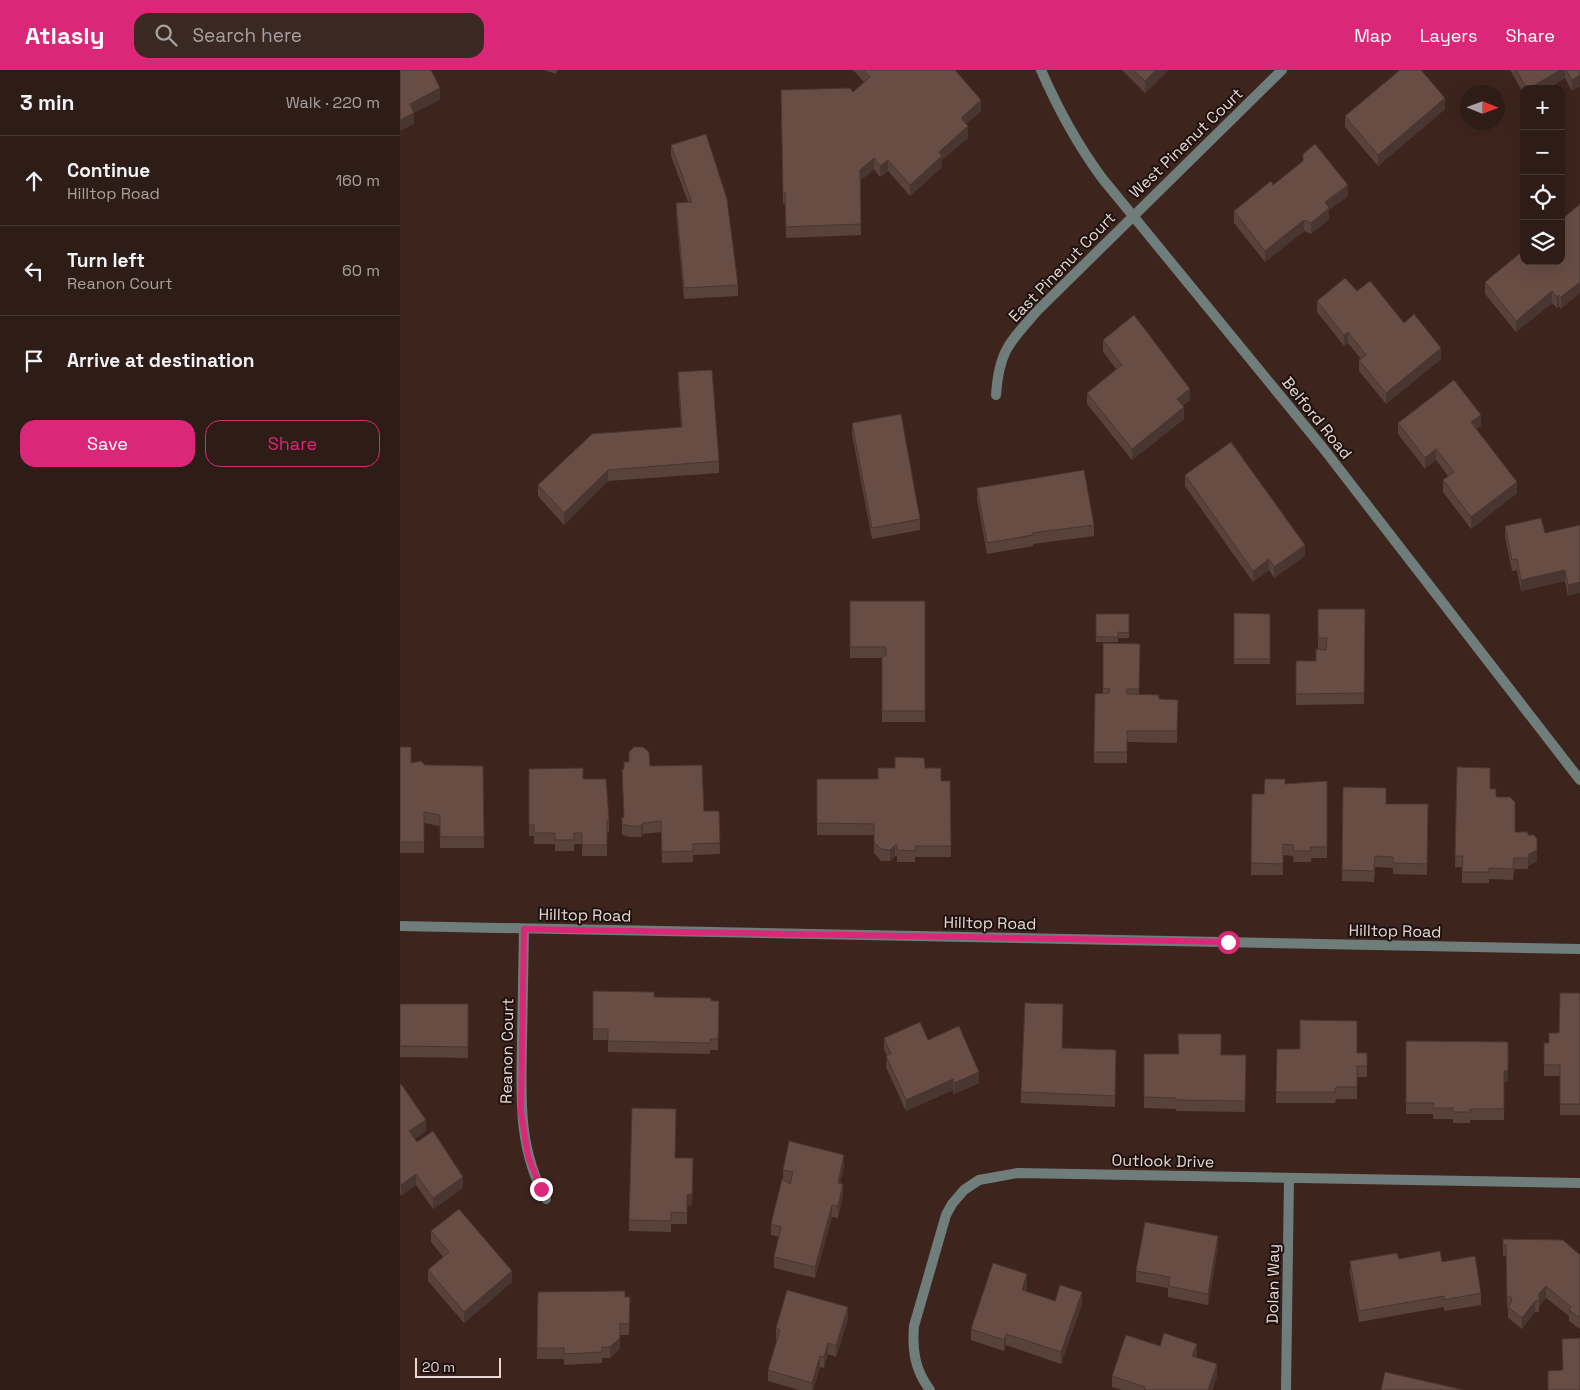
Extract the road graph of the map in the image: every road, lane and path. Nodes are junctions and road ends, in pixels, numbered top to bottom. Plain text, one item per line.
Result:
1 (1041, 70) edge
2 (1282, 70) edge
3 (1132, 216) junction
4 (996, 395) dead end
5 (1580, 780) edge
6 (400, 926) edge
7 (524, 929) junction
8 (1580, 949) edge
9 (1289, 1178) junction
10 (1580, 1183) edge
11 (546, 1199) dead end
12 (930, 1390) edge
13 (1286, 1390) edge

1 - 3 street, Belford Road
2 - 3 street, West Pinenut Court
3 - 4 street, East Pinenut Court
3 - 5 street, Belford Road
6 - 7 street, Hilltop Road
7 - 8 street, Hilltop Road
7 - 11 street, Reanon Court
9 - 10 street, Outlook Drive
9 - 12 street, Outlook Drive
9 - 13 street, Dolan Way

